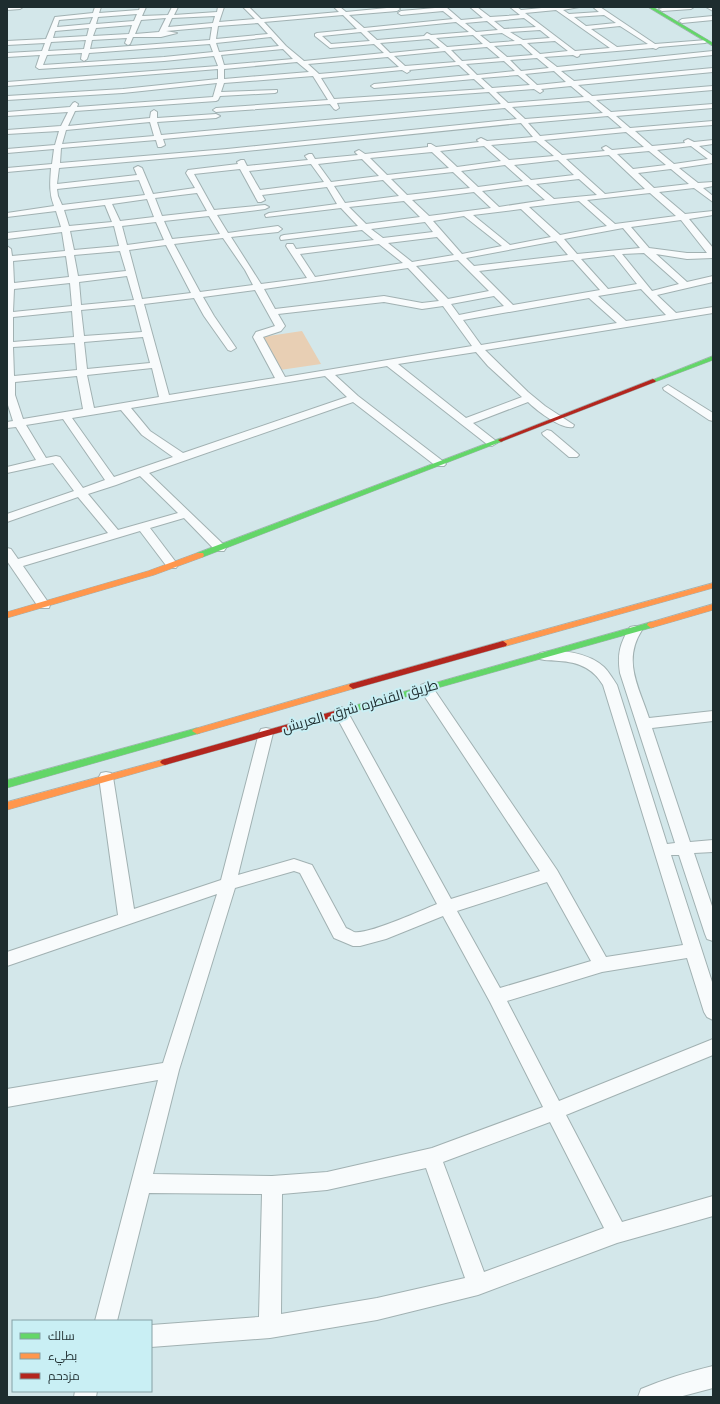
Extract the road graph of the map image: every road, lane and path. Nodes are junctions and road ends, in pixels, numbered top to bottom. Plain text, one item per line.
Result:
1 (20, 7) edge
2 (98, 7) edge
3 (175, 7) edge
4 (221, 7) edge
5 (246, 7) edge
6 (337, 7) edge
7 (513, 7) edge
8 (576, 7) edge
9 (596, 7) edge
10 (650, 7) edge
11 (691, 7) edge
12 (709, 7) edge
13 (7, 8) edge
14 (472, 8) edge
15 (487, 8) edge
16 (556, 8) edge
17 (660, 8) edge
18 (446, 9) edge
19 (713, 9) edge
20 (398, 10) edge
21 (520, 12) junction
22 (295, 13) dead end
23 (605, 13) junction
24 (219, 14) junction
25 (346, 14) junction
26 (96, 15) junction
27 (141, 15) edge
28 (170, 16) junction
29 (526, 16) junction
30 (568, 16) junction
31 (299, 18) junction
32 (713, 18) edge
33 (488, 19) junction
34 (458, 21) junction
35 (682, 21) junction
36 (260, 22) junction
37 (305, 24) dead end
38 (414, 24) junction
39 (621, 24) junction
40 (92, 27) junction
41 (542, 28) junction
42 (585, 28) junction
43 (52, 29) junction
44 (215, 29) junction
45 (311, 29) dead end
46 (362, 30) junction
47 (503, 31) junction
48 (162, 32) junction
49 (473, 33) junction
50 (272, 35) junction
51 (317, 35) junction
52 (132, 36) junction
53 (430, 37) junction
54 (706, 37) edge
55 (89, 39) junction
56 (557, 39) junction
57 (48, 41) junction
58 (213, 42) junction
59 (375, 42) junction
60 (522, 42) junction
61 (7, 43) edge
62 (488, 45) junction
63 (654, 45) junction
64 (330, 46) junction
65 (160, 47) junction
66 (284, 47) junction
67 (127, 49) junction
68 (446, 49) junction
69 (614, 49) junction
70 (86, 51) junction
71 (573, 52) junction
72 (44, 53) junction
73 (713, 53) edge
74 (216, 54) junction
75 (7, 55) edge
76 (389, 55) junction
77 (538, 55) junction
78 (504, 58) junction
79 (672, 58) junction
80 (164, 59) junction
81 (346, 59) junction
82 (128, 62) junction
83 (301, 62) junction
84 (462, 62) junction
85 (632, 62) junction
86 (257, 64) junction
87 (83, 65) junction
88 (221, 66) junction
89 (592, 66) junction
90 (638, 66) dead end
91 (39, 67) junction
92 (404, 68) junction
93 (556, 69) junction
94 (644, 71) dead end
95 (712, 71) edge
96 (164, 72) junction
97 (692, 72) junction
98 (358, 73) junction
99 (520, 73) junction
100 (316, 75) junction
101 (126, 76) junction
102 (650, 76) junction
103 (476, 77) junction
104 (266, 78) junction
105 (80, 79) junction
106 (610, 80) junction
107 (221, 81) junction
108 (36, 82) junction
109 (369, 82) junction
110 (418, 83) junction
111 (7, 84) edge
112 (573, 84) junction
113 (536, 87) junction
114 (713, 88) edge
115 (122, 91) junction
116 (275, 91) junction
117 (492, 91) junction
118 (671, 92) junction
119 (77, 95) junction
120 (431, 95) junction
121 (158, 96) junction
122 (629, 96) junction
123 (32, 97) junction
124 (216, 97) junction
125 (7, 98) edge
126 (591, 99) junction
127 (332, 102) junction
128 (283, 106) junction
129 (507, 106) junction
130 (713, 106) edge
131 (116, 107) junction
132 (387, 107) junction
133 (692, 108) junction
134 (72, 110) junction
135 (445, 110) junction
136 (648, 111) junction
137 (7, 114) edge
138 (609, 114) junction
139 (571, 118) junction
140 (153, 120) junction
141 (344, 120) junction
142 (523, 121) junction
143 (713, 122) edge
144 (114, 124) junction
145 (668, 126) junction
146 (16, 127) edge
147 (465, 127) junction
148 (63, 129) junction
149 (221, 130) junction
150 (629, 130) junction
151 (337, 131) junction
152 (416, 132) junction
153 (294, 135) junction
154 (158, 137) junction
155 (539, 139) junction
156 (713, 142) edge
157 (486, 144) junction
158 (691, 144) junction
159 (58, 146) junction
160 (650, 148) junction
161 (121, 150) junction
162 (236, 150) junction
163 (436, 150) junction
164 (7, 151) edge
165 (610, 151) junction
166 (166, 156) junction
167 (364, 157) junction
168 (559, 157) junction
169 (135, 159) junction
170 (713, 161) edge
171 (313, 162) junction
172 (506, 162) junction
173 (56, 166) junction
174 (672, 166) junction
175 (243, 168) junction
176 (456, 169) junction
177 (7, 170) edge
178 (631, 172) junction
179 (384, 176) junction
180 (581, 176) junction
181 (142, 177) junction
182 (527, 182) junction
183 (329, 184) junction
184 (713, 184) edge
185 (53, 186) junction
186 (697, 186) junction
187 (476, 188) junction
188 (200, 190) junction
189 (652, 191) junction
190 (256, 192) junction
191 (151, 196) junction
192 (603, 196) junction
193 (404, 197) junction
194 (581, 199) junction
195 (713, 200) edge
196 (107, 201) junction
197 (552, 202) junction
198 (342, 204) junction
199 (523, 206) junction
200 (59, 207) junction
201 (498, 209) junction
202 (267, 211) junction
203 (212, 213) junction
204 (713, 213) edge
205 (466, 214) junction
206 (7, 215) edge
207 (683, 217) junction
208 (159, 219) junction
209 (427, 219) junction
210 (117, 224) junction
211 (624, 225) junction
212 (613, 226) junction
213 (364, 227) junction
214 (278, 229) junction
215 (66, 230) junction
216 (440, 234) junction
217 (7, 236) edge
218 (225, 236) junction
219 (284, 238) junction
220 (558, 238) junction
221 (381, 241) junction
222 (169, 242) junction
223 (508, 247) junction
224 (124, 248) junction
225 (7, 249) edge
226 (646, 250) junction
227 (294, 252) junction
228 (616, 252) junction
229 (70, 253) junction
230 (713, 254) edge
231 (575, 256) junction
232 (460, 257) junction
233 (8, 259) edge
234 (410, 266) junction
235 (472, 269) junction
236 (131, 273) junction
237 (713, 279) edge
238 (74, 280) junction
239 (313, 280) junction
240 (644, 286) junction
241 (686, 286) junction
242 (8, 287) edge
243 (258, 287) junction
244 (606, 292) junction
245 (495, 293) junction
246 (196, 294) junction
247 (650, 294) junction
248 (591, 295) junction
249 (138, 302) junction
250 (445, 302) junction
251 (77, 308) junction
252 (511, 308) junction
253 (713, 310) edge
254 (272, 312) junction
255 (8, 315) edge
256 (674, 317) junction
257 (457, 318) junction
258 (626, 325) junction
259 (147, 334) junction
260 (79, 340) junction
261 (8, 345) edge
262 (231, 348) dead end
263 (479, 349) junction
264 (713, 358) edge
265 (391, 364) junction
266 (156, 365) junction
267 (82, 373) junction
268 (328, 374) junction
269 (9, 380) junction
270 (282, 381) junction
271 (681, 383) dead end
272 (664, 389) joint
273 (354, 398) junction
274 (530, 398) junction
275 (165, 400) junction
276 (10, 404) edge
277 (124, 406) junction
278 (89, 411) junction
279 (65, 415) junction
280 (556, 418) junction
281 (713, 418) edge
282 (464, 422) junction
283 (19, 423) junction
284 (572, 424) joint
285 (7, 425) edge
286 (544, 435) joint
287 (492, 443) junction
288 (573, 455) dead end
289 (182, 458) junction
290 (42, 461) junction
291 (440, 464) junction
292 (7, 470) edge
293 (142, 472) junction
294 (112, 483) junction
295 (81, 493) junction
296 (186, 514) junction
297 (309, 514) junction
298 (7, 518) edge
299 (318, 522) dead end
300 (143, 527) junction
301 (116, 535) junction
302 (220, 548) junction
303 (7, 552) edge
304 (15, 564) junction
305 (172, 565) junction
306 (713, 585) edge
307 (69, 597) junction
308 (44, 605) junction
309 (75, 605) dead end
310 (713, 606) edge
311 (7, 615) edge
312 (635, 630) junction
313 (541, 656) junction
314 (426, 688) junction
315 (341, 712) junction
316 (713, 716) edge
317 (644, 724) junction
318 (266, 733) junction
319 (106, 777) junction
320 (7, 784) edge
321 (7, 806) edge
322 (713, 846) edge
323 (684, 847) junction
324 (661, 850) junction
325 (551, 874) junction
326 (228, 884) junction
327 (448, 907) junction
328 (127, 918) junction
329 (713, 934) edge
330 (693, 950) junction
331 (7, 959) edge
332 (602, 965) junction
333 (496, 997) junction
334 (713, 1012) edge
335 (713, 1047) edge
336 (170, 1070) junction
337 (7, 1098) edge
338 (555, 1111) junction
339 (432, 1157) junction
340 (141, 1183) junction
341 (272, 1185) junction
342 (713, 1206) edge
343 (617, 1233) junction
344 (478, 1285) junction
345 (106, 1320) edge
346 (270, 1327) junction
347 (152, 1336) edge
348 (713, 1377) edge
349 (648, 1397) edge

1 - 13 street
2 - 26 street
3 - 28 street
4 - 24 street
5 - 36 street
6 - 25 street
7 - 21 street
8 - 16 street
9 - 23 street
10 - 54 main road
11 - 17 street
12 - 19 street
14 - 15 street
14 - 33 street
16 - 21 street
16 - 30 street
17 - 35 main road
18 - 20 street
18 - 34 street
20 - 25 street
20 - 38 street
21 - 29 street
22 - 31 street
23 - 30 street
23 - 39 street
24 - 28 street
24 - 44 street
25 - 31 street
25 - 46 street
26 - 27 street
26 - 40 street
26 - 43 street
27 - 28 street
27 - 40 street
27 - 52 street
28 - 48 street
29 - 33 street
29 - 41 street
30 - 42 street
31 - 36 street
31 - 37 street
32 - 35 street
33 - 34 street
33 - 47 street
34 - 38 street
34 - 49 street
35 - 54 main road
36 - 44 street
36 - 50 street
38 - 46 street
38 - 53 street
39 - 42 street
39 - 63 street
40 - 43 street
40 - 55 street
41 - 47 street
41 - 56 street
42 - 69 street
43 - 57 street
44 - 48 street
44 - 58 street
45 - 51 street
46 - 51 street
46 - 59 street
47 - 49 street
47 - 60 street
48 - 52 street
48 - 65 street
49 - 53 street
49 - 62 street
50 - 58 street
50 - 66 street
51 - 64 street
52 - 55 street
52 - 67 street
53 - 59 street
53 - 68 street
54 - 63 street
55 - 57 street
55 - 70 street
56 - 60 street
56 - 71 street
57 - 61 street
57 - 72 street
58 - 65 street
58 - 74 street
59 - 64 street
59 - 76 street
60 - 62 street
60 - 77 street
62 - 68 street
62 - 78 street
63 - 69 street
63 - 79 street
64 - 81 street
65 - 67 street
65 - 80 street
66 - 74 street
66 - 83 street
67 - 70 street
67 - 82 street
68 - 76 street
68 - 84 street
69 - 71 street
69 - 85 street
70 - 72 street
70 - 87 street
71 - 77 street
71 - 89 street
72 - 75 street
72 - 91 street
73 - 79 street
74 - 80 street
74 - 88 street
76 - 81 street
76 - 92 street
77 - 78 street
77 - 93 street
78 - 84 street
78 - 99 street
79 - 85 street
79 - 97 street
80 - 82 street
80 - 96 street
81 - 83 street
81 - 98 street
82 - 87 street
82 - 101 street
83 - 86 street
83 - 100 street
84 - 92 street
84 - 103 street
85 - 89 street
85 - 90 street
86 - 88 street
86 - 104 street
87 - 91 street
87 - 105 street
88 - 96 street
88 - 107 street
89 - 93 street
89 - 106 street
91 - 108 street
92 - 98 street
92 - 110 street
93 - 99 street
93 - 112 street
94 - 102 street
95 - 97 street
96 - 101 street
96 - 121 street
97 - 102 street
98 - 100 street
98 - 109 street
99 - 103 street
99 - 113 street
100 - 104 street
100 - 127 street
101 - 105 street
101 - 115 street
102 - 106 street
102 - 118 street
103 - 110 street
103 - 117 street
104 - 107 street
104 - 116 street
105 - 108 street
105 - 119 street
106 - 112 street
106 - 122 street
107 - 121 street
107 - 124 street
108 - 111 street
108 - 123 street
109 - 110 street
109 - 132 street
110 - 120 street
112 - 113 street
112 - 126 street
113 - 117 street
113 - 139 street
114 - 118 street
115 - 119 street
115 - 121 street
115 - 131 street
116 - 124 street
116 - 128 street
117 - 120 street
117 - 129 street
118 - 122 street
118 - 133 street
119 - 123 street
119 - 134 street
120 - 132 street
120 - 135 street
121 - 124 street
121 - 131 street
121 - 140 street
122 - 126 street
122 - 136 street
123 - 125 street
123 - 146 street
124 - 149 street
126 - 138 street
126 - 139 street
127 - 128 street
127 - 132 street
127 - 141 street
128 - 149 street
129 - 135 street
129 - 139 street
129 - 142 street
130 - 133 street
131 - 134 street
131 - 144 street
132 - 135 street
132 - 141 street
133 - 136 street
133 - 143 street
134 - 146 street
134 - 148 street
135 - 147 street
136 - 138 street
136 - 145 street
137 - 146 street
138 - 139 street
138 - 150 street
139 - 142 street
139 - 150 street
139 - 155 street
139 - 165 street
140 - 144 street
140 - 149 street
140 - 154 street
141 - 151 street
142 - 147 street
142 - 155 street
143 - 145 street
144 - 148 street
144 - 161 street
145 - 150 street
145 - 158 street
146 - 148 street
147 - 152 street
147 - 157 street
148 - 159 street
149 - 153 street
149 - 154 street
149 - 162 street
149 - 166 street
150 - 160 street
151 - 152 street
151 - 153 street
151 - 153 street
151 - 167 street
152 - 163 street
153 - 162 street
153 - 171 street
154 - 161 street
154 - 166 street
155 - 157 street
155 - 168 street
156 - 158 street
157 - 163 street
157 - 172 street
158 - 160 street
158 - 170 street
159 - 161 street
159 - 164 street
159 - 173 street
160 - 165 street
160 - 174 street
161 - 169 street
161 - 173 street
162 - 175 street
163 - 167 street
163 - 176 street
165 - 168 street
165 - 178 street
166 - 169 street
167 - 171 street
167 - 179 street
168 - 172 street
168 - 180 street
169 - 181 street
170 - 174 street
171 - 175 street
171 - 183 street
172 - 176 street
172 - 182 street
173 - 177 street
173 - 185 street
174 - 178 street
174 - 186 street
175 - 188 street
175 - 190 street
176 - 179 street
176 - 187 street
178 - 189 street
179 - 183 street
179 - 193 street
180 - 182 street
180 - 192 street
181 - 185 street
181 - 191 street
182 - 187 street
182 - 197 street
183 - 190 street
183 - 198 street
184 - 186 street
185 - 200 street
186 - 189 street
186 - 195 street
187 - 193 street
187 - 201 street
188 - 191 street
188 - 203 street
189 - 192 street
189 - 207 street
190 - 202 street
191 - 196 street
191 - 208 street
192 - 194 street
193 - 198 street
193 - 209 street
194 - 197 street
194 - 212 street
196 - 200 street
196 - 210 street
197 - 199 street
198 - 202 street
198 - 213 street
199 - 201 street
199 - 220 street
200 - 206 street
200 - 215 street
201 - 205 street
202 - 203 street
202 - 214 street
203 - 208 street
203 - 218 street
204 - 207 street
205 - 209 street
205 - 223 street
207 - 211 street
207 - 230 street
208 - 210 street
208 - 222 street
209 - 213 street
209 - 216 street
210 - 215 street
210 - 224 street
211 - 212 street
211 - 226 street
212 - 220 street
213 - 219 street
213 - 221 street
214 - 218 street
214 - 219 street
215 - 217 street
215 - 229 street
216 - 221 street
216 - 232 street
218 - 222 street
218 - 243 street
219 - 227 street
220 - 223 street
220 - 231 street
221 - 227 street
221 - 234 street
222 - 224 street
222 - 246 street
223 - 232 street
224 - 229 street
224 - 236 street
225 - 233 street
226 - 228 street
226 - 230 street
226 - 241 street
227 - 239 street
228 - 231 street
228 - 240 street
229 - 233 street
229 - 238 street
231 - 235 street
231 - 244 street
232 - 234 street
232 - 235 street
233 - 242 street
234 - 239 street
234 - 250 street
235 - 245 street
236 - 238 street
236 - 249 street
237 - 241 street
238 - 242 street
238 - 251 street
239 - 243 street
240 - 244 street
240 - 247 street
241 - 247 street
242 - 255 street
243 - 246 street
243 - 254 street
244 - 248 street
245 - 250 street
245 - 252 street
246 - 249 street
246 - 262 street
247 - 256 street
248 - 252 street
248 - 258 street
249 - 251 street
249 - 259 street
250 - 254 street
250 - 257 street
251 - 255 street
251 - 260 street
252 - 257 street
253 - 256 street
254 - 270 street
255 - 261 street
256 - 258 street
257 - 263 street
258 - 263 street
259 - 260 street
259 - 266 street
260 - 261 street
260 - 267 street
261 - 269 street
263 - 265 street
263 - 274 street
264 - 280 main road
265 - 268 street
265 - 282 street
266 - 267 street
266 - 275 street
267 - 269 street
267 - 278 street
268 - 270 street
268 - 273 street
269 - 276 street
270 - 275 street
271 - 272 main road
272 - 281 street
273 - 289 street
273 - 291 street
274 - 280 street
274 - 282 street
275 - 277 street
276 - 283 street
277 - 278 street
277 - 289 street
278 - 279 street
279 - 283 street
279 - 294 street
280 - 284 street
280 - 287 main road
282 - 287 street
283 - 285 street
283 - 290 street
284 - 286 main road
286 - 288 street
287 - 291 main road
289 - 293 street
290 - 292 street
290 - 295 street
291 - 297 main road
293 - 294 street
293 - 296 street
294 - 295 street
295 - 298 street
295 - 301 street
296 - 300 street
296 - 302 street
297 - 299 main road
297 - 302 main road
300 - 301 street
300 - 305 street
301 - 304 street
302 - 305 main road
303 - 304 street
304 - 308 street
305 - 307 main road
306 - 320 main road, طريق القنطره شرق, العريش
307 - 308 main road
307 - 309 main road
308 - 311 main road
310 - 312 main road, طريق القنطره شرق, العريش
312 - 313 main road, طريق القنطره شرق, العريش
312 - 317 street
313 - 314 main road, طريق القنطره شرق, العريش
313 - 324 street
314 - 315 main road, طريق القنطره شرق, العريش
314 - 325 street
315 - 318 main road, طريق القنطره شرق, العريش
315 - 327 street
316 - 317 street
317 - 323 street
318 - 319 main road, طريق القنطره شرق, العريش
318 - 326 street
319 - 321 main road, طريق القنطره شرق, العريش
319 - 328 street
322 - 323 street
323 - 324 street
323 - 329 street
324 - 330 street
325 - 327 street
325 - 332 street
326 - 327 street
326 - 328 street
326 - 336 street
327 - 333 street
328 - 331 street
330 - 332 street
330 - 334 street
332 - 333 street
333 - 338 street
335 - 338 street
336 - 337 street
336 - 340 street
338 - 339 street
338 - 343 street
339 - 341 street
339 - 344 street
340 - 341 street
340 - 345 street
341 - 346 street
342 - 343 street
343 - 344 street
344 - 346 street
346 - 347 street
348 - 349 street

